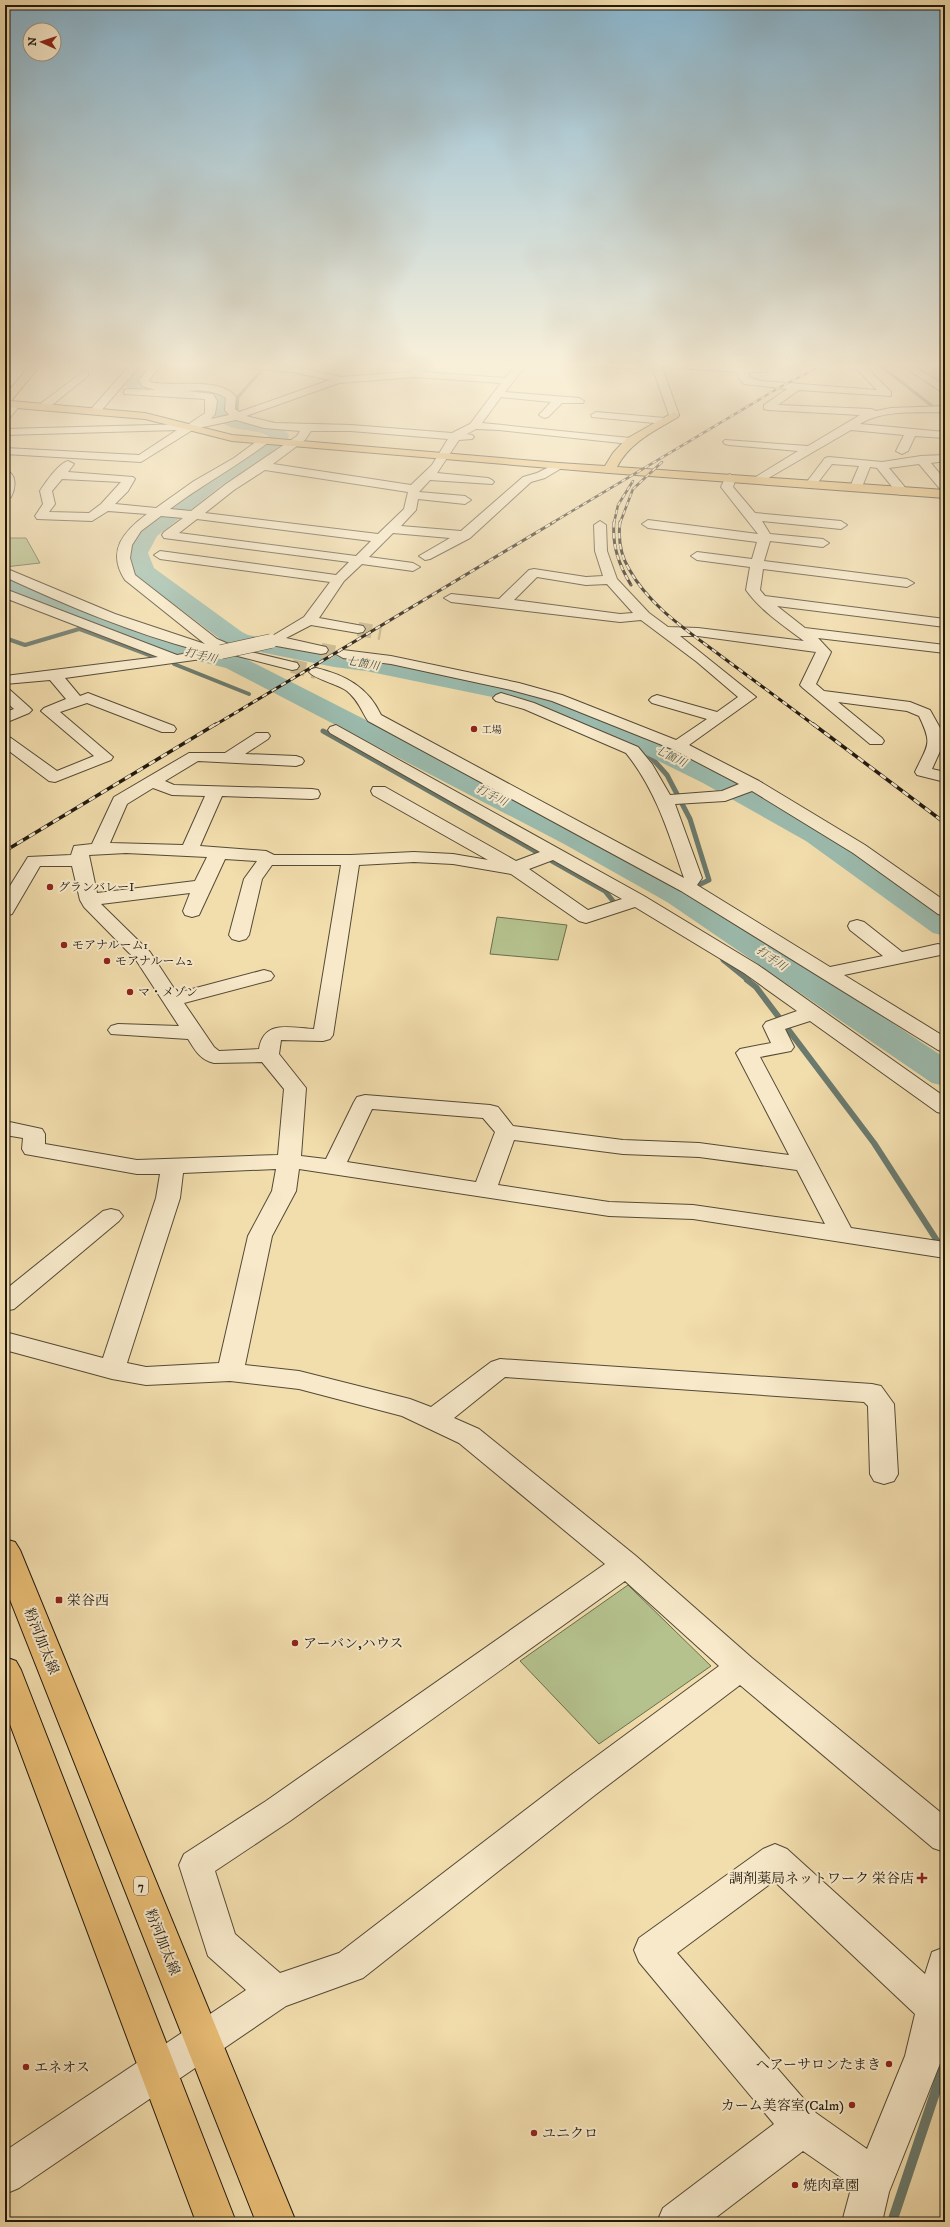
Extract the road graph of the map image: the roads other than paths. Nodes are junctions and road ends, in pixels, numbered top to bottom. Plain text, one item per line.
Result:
1 (66, 467) edge
2 (226, 467) edge
3 (262, 467) edge
4 (268, 467) edge
5 (437, 467) edge
6 (557, 467) edge
7 (571, 467) edge
8 (611, 467) edge
9 (780, 467) edge
10 (824, 467) edge
11 (865, 467) edge
12 (883, 467) edge
13 (927, 467) edge
14 (609, 470) junction
15 (5, 473) edge
16 (59, 475) junction
17 (427, 476) junction
18 (730, 478) junction
19 (758, 480) junction
20 (488, 482) dead end
21 (812, 483) junction
22 (856, 487) junction
23 (945, 487) edge
24 (902, 490) junction
25 (414, 492) junction
26 (945, 494) edge
27 (5, 497) edge
28 (465, 500) dead end
29 (105, 507) junction
30 (162, 513) junction
31 (191, 515) junction
32 (752, 516) junction
33 (648, 524) dead end
34 (841, 524) dead end
35 (600, 525) dead end
36 (385, 533) junction
37 (464, 535) junction
38 (479, 535) dead end
39 (765, 538) junction
40 (823, 543) dead end
41 (160, 555) dead end
42 (425, 556) dead end
43 (697, 556) dead end
44 (358, 560) junction
45 (757, 564) junction
46 (413, 567) dead end
47 (5, 572) edge
48 (339, 579) junction
49 (611, 580) junction
50 (907, 583) dead end
51 (5, 593) edge
52 (451, 598) dead end
53 (761, 600) junction
54 (504, 603) junction
55 (177, 615) junction
56 (644, 616) junction
57 (685, 618) dead end
58 (309, 620) junction
59 (945, 624) edge
60 (136, 626) junction
61 (358, 629) tunnel mouth
62 (662, 631) junction
63 (803, 632) junction
64 (272, 640) junction
65 (821, 648) junction
66 (945, 649) edge
67 (321, 650) tunnel mouth
68 (221, 652) junction
69 (343, 654) tunnel mouth
70 (184, 659) junction
71 (391, 660) junction
72 (292, 666) tunnel mouth
73 (316, 672) tunnel mouth
74 (55, 676) junction
75 (5, 680) edge
76 (5, 693) edge
77 (820, 695) junction
78 (657, 700) dead end
79 (76, 701) junction
80 (719, 717) junction
81 (5, 718) edge
82 (374, 718) junction
83 (168, 729) dead end
84 (262, 736) dead end
85 (5, 741) edge
86 (876, 741) dead end
87 (940, 744) edge
88 (678, 746) junction
89 (228, 758) junction
90 (296, 762) dead end
91 (945, 777) edge
92 (152, 782) junction
93 (753, 785) junction
94 (216, 791) junction
95 (379, 791) dead end
96 (312, 794) dead end
97 (665, 800) junction
98 (100, 848) junction
99 (189, 852) junction
100 (554, 853) junction
101 (218, 854) junction
102 (80, 860) junction
103 (267, 860) junction
104 (351, 860) junction
105 (516, 868) junction
106 (202, 886) junction
107 (687, 887) junction
108 (89, 900) junction
109 (637, 900) junction
110 (5, 910) edge
111 (945, 910) edge
112 (192, 911) dead end
113 (857, 926) dead end
114 (239, 935) dead end
115 (938, 950) dead end
116 (898, 958) junction
117 (828, 973) junction
118 (264, 976) dead end
119 (172, 1000) junction
120 (813, 1013) junction
121 (118, 1030) dead end
122 (193, 1033) junction
123 (945, 1046) edge
124 (268, 1054) junction
125 (945, 1107) edge
126 (5, 1128) edge
127 (506, 1132) junction
128 (289, 1161) junction
129 (806, 1164) junction
130 (172, 1167) junction
131 (332, 1167) junction
132 (484, 1190) junction
133 (111, 1216) dead end
134 (843, 1235) junction
135 (935, 1249) edge
136 (5, 1303) edge
137 (5, 1341) edge
138 (112, 1370) junction
139 (230, 1372) junction
140 (434, 1420) junction
141 (884, 1474) dead end
142 (5, 1550) edge
143 (626, 1564) junction
144 (741, 1667) junction
145 (5, 1670) edge
146 (945, 1837) edge
147 (945, 1964) edge
148 (275, 1992) junction
149 (935, 2008) junction
150 (203, 2040) junction
151 (157, 2070) junction
152 (802, 2127) junction
153 (5, 2174) edge
154 (875, 2178) junction
155 (216, 2222) edge
156 (276, 2222) edge
157 (677, 2222) edge
158 (862, 2222) edge

1 - 16 street
2 - 30 street
3 - 31 street
4 - 25 street
5 - 17 street
6 - 37 street
7 - 14 main road
8 - 14 main road
9 - 19 street
10 - 21 street
11 - 22 street
12 - 24 street
13 - 23 street
14 - 18 main road
15 - 27 street
16 - 29 street
16 - 29 street
17 - 20 street
17 - 25 street
18 - 19 main road
18 - 32 street
19 - 21 main road
21 - 22 main road
22 - 24 main road
24 - 26 main road
25 - 28 street
25 - 36 street
29 - 30 street
30 - 31 street
30 - 55 street
31 - 36 street
31 - 44 street
32 - 34 street
32 - 39 street
33 - 39 street
35 - 49 street
36 - 37 street
36 - 44 street
37 - 38 street
37 - 42 street
39 - 40 street
39 - 45 street
41 - 48 street
43 - 45 street
44 - 46 street
44 - 48 street
45 - 50 street
45 - 53 street
47 - 60 street
48 - 58 street
49 - 54 street
49 - 56 street
51 - 70 street
52 - 54 street
53 - 59 street
53 - 63 street
54 - 56 street
55 - 60 street
55 - 72 street
56 - 62 street
57 - 63 street
58 - 61 street
58 - 64 street
60 - 68 street
62 - 65 street
62 - 80 street
63 - 65 street
63 - 66 street
64 - 67 street
64 - 68 street, bridge
65 - 77 street
68 - 70 street
69 - 71 street
70 - 74 street
71 - 88 street
71 - 97 street
73 - 82 street
74 - 75 street
74 - 79 street
76 - 81 street
77 - 86 street
77 - 87 street
78 - 80 street
79 - 83 street
79 - 85 street
80 - 88 street
82 - 100 street
82 - 107 street
84 - 89 street
87 - 91 street
88 - 93 street
89 - 90 street
89 - 92 street
92 - 94 street
92 - 98 street
93 - 97 street
93 - 111 street
94 - 96 street
94 - 99 street
95 - 105 street
97 - 107 street
98 - 99 street
98 - 102 street
99 - 101 street
100 - 105 street
100 - 109 street
101 - 103 street
101 - 106 street
102 - 108 street
102 - 110 street
103 - 104 street
103 - 114 street
104 - 105 street
104 - 124 street
105 - 109 street
106 - 108 street
106 - 112 street
107 - 117 street
108 - 119 street
109 - 120 street
113 - 116 street
115 - 116 street
116 - 117 street
117 - 123 street
118 - 119 street
119 - 122 street
120 - 125 street
120 - 129 street
121 - 122 street
122 - 124 street
124 - 128 street
126 - 130 street
127 - 129 street
127 - 131 street
127 - 132 street
128 - 130 street
128 - 131 street
128 - 139 street
129 - 134 street
130 - 138 street
131 - 132 street
132 - 134 street
133 - 136 street
134 - 135 street
137 - 138 street
138 - 139 street
139 - 140 street
140 - 141 street
140 - 143 street
142 - 150 main road, 粉河加太線 / 7
143 - 144 street
143 - 148 street
144 - 146 street
144 - 148 street
145 - 151 main road
147 - 149 street
148 - 150 street
149 - 152 street
149 - 154 street
150 - 151 street
150 - 156 main road, 粉河加太線 / 7
151 - 153 street
151 - 155 main road
152 - 154 street
152 - 157 street
154 - 158 street

